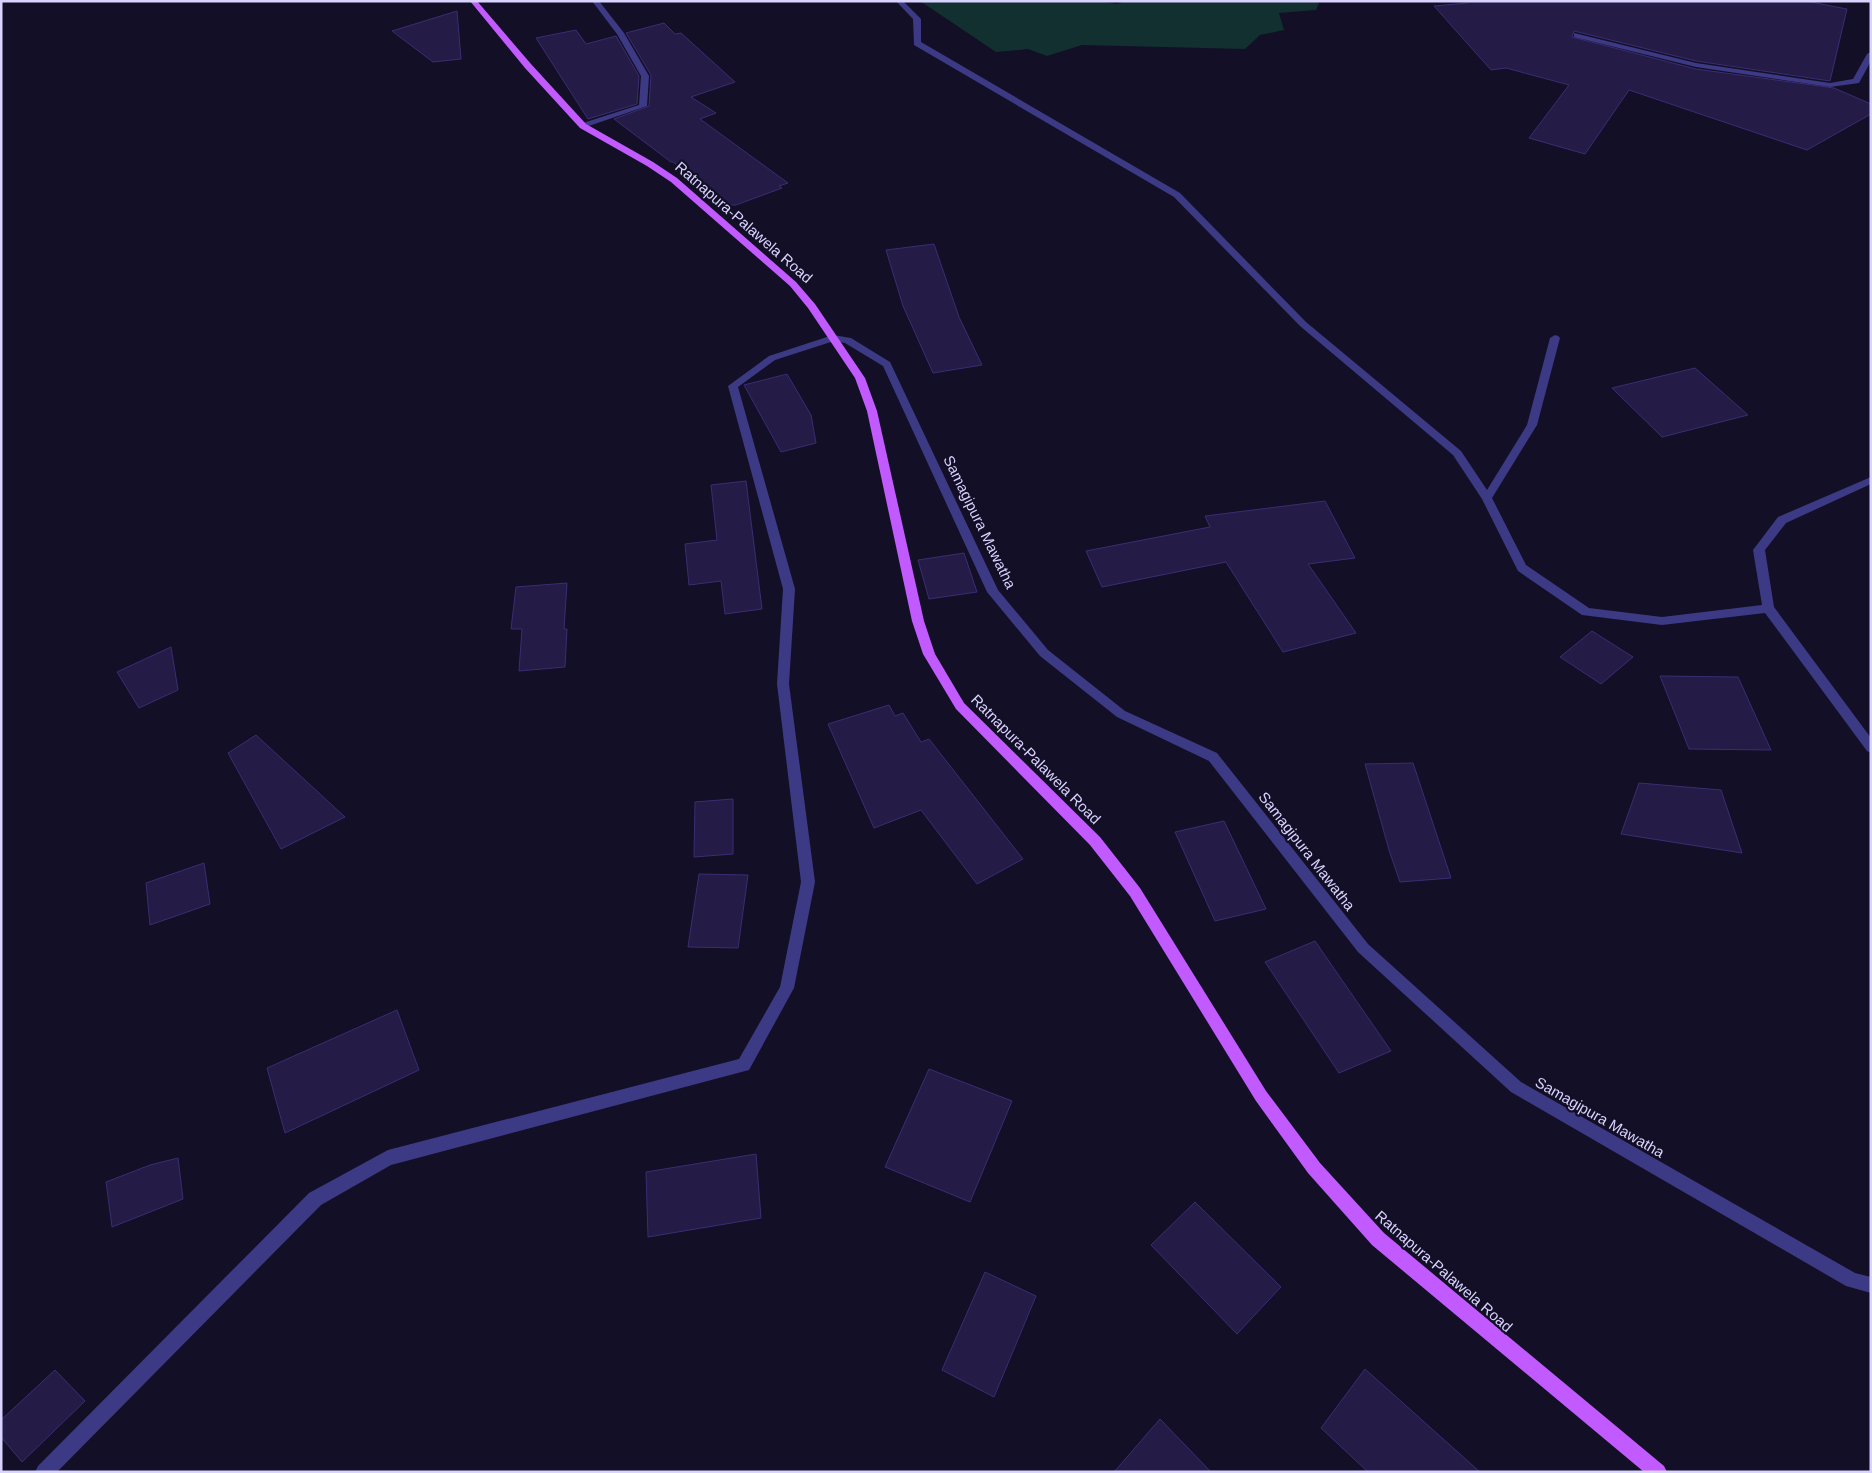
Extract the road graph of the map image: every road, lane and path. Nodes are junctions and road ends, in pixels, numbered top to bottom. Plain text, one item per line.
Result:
1 (473, 1) edge
2 (595, 1) edge
3 (899, 1) edge
4 (1576, 35) dead end
5 (1871, 54) edge
6 (584, 126) junction
7 (833, 338) junction
8 (1555, 338) dead end
9 (1871, 480) edge
10 (1487, 498) junction
11 (1768, 608) junction
12 (1871, 748) edge
13 (1871, 1285) edge
14 (44, 1472) edge
15 (1658, 1472) edge

1 - 6 main road, Ratnapura-Palawela Road
2 - 6 street
3 - 10 street
4 - 5 street
6 - 7 main road, Ratnapura-Palawela Road
7 - 13 street, Samagipura Mawatha
7 - 14 street
7 - 15 main road, Ratnapura-Palawela Road
8 - 10 street
9 - 11 street
10 - 11 street
11 - 12 street

